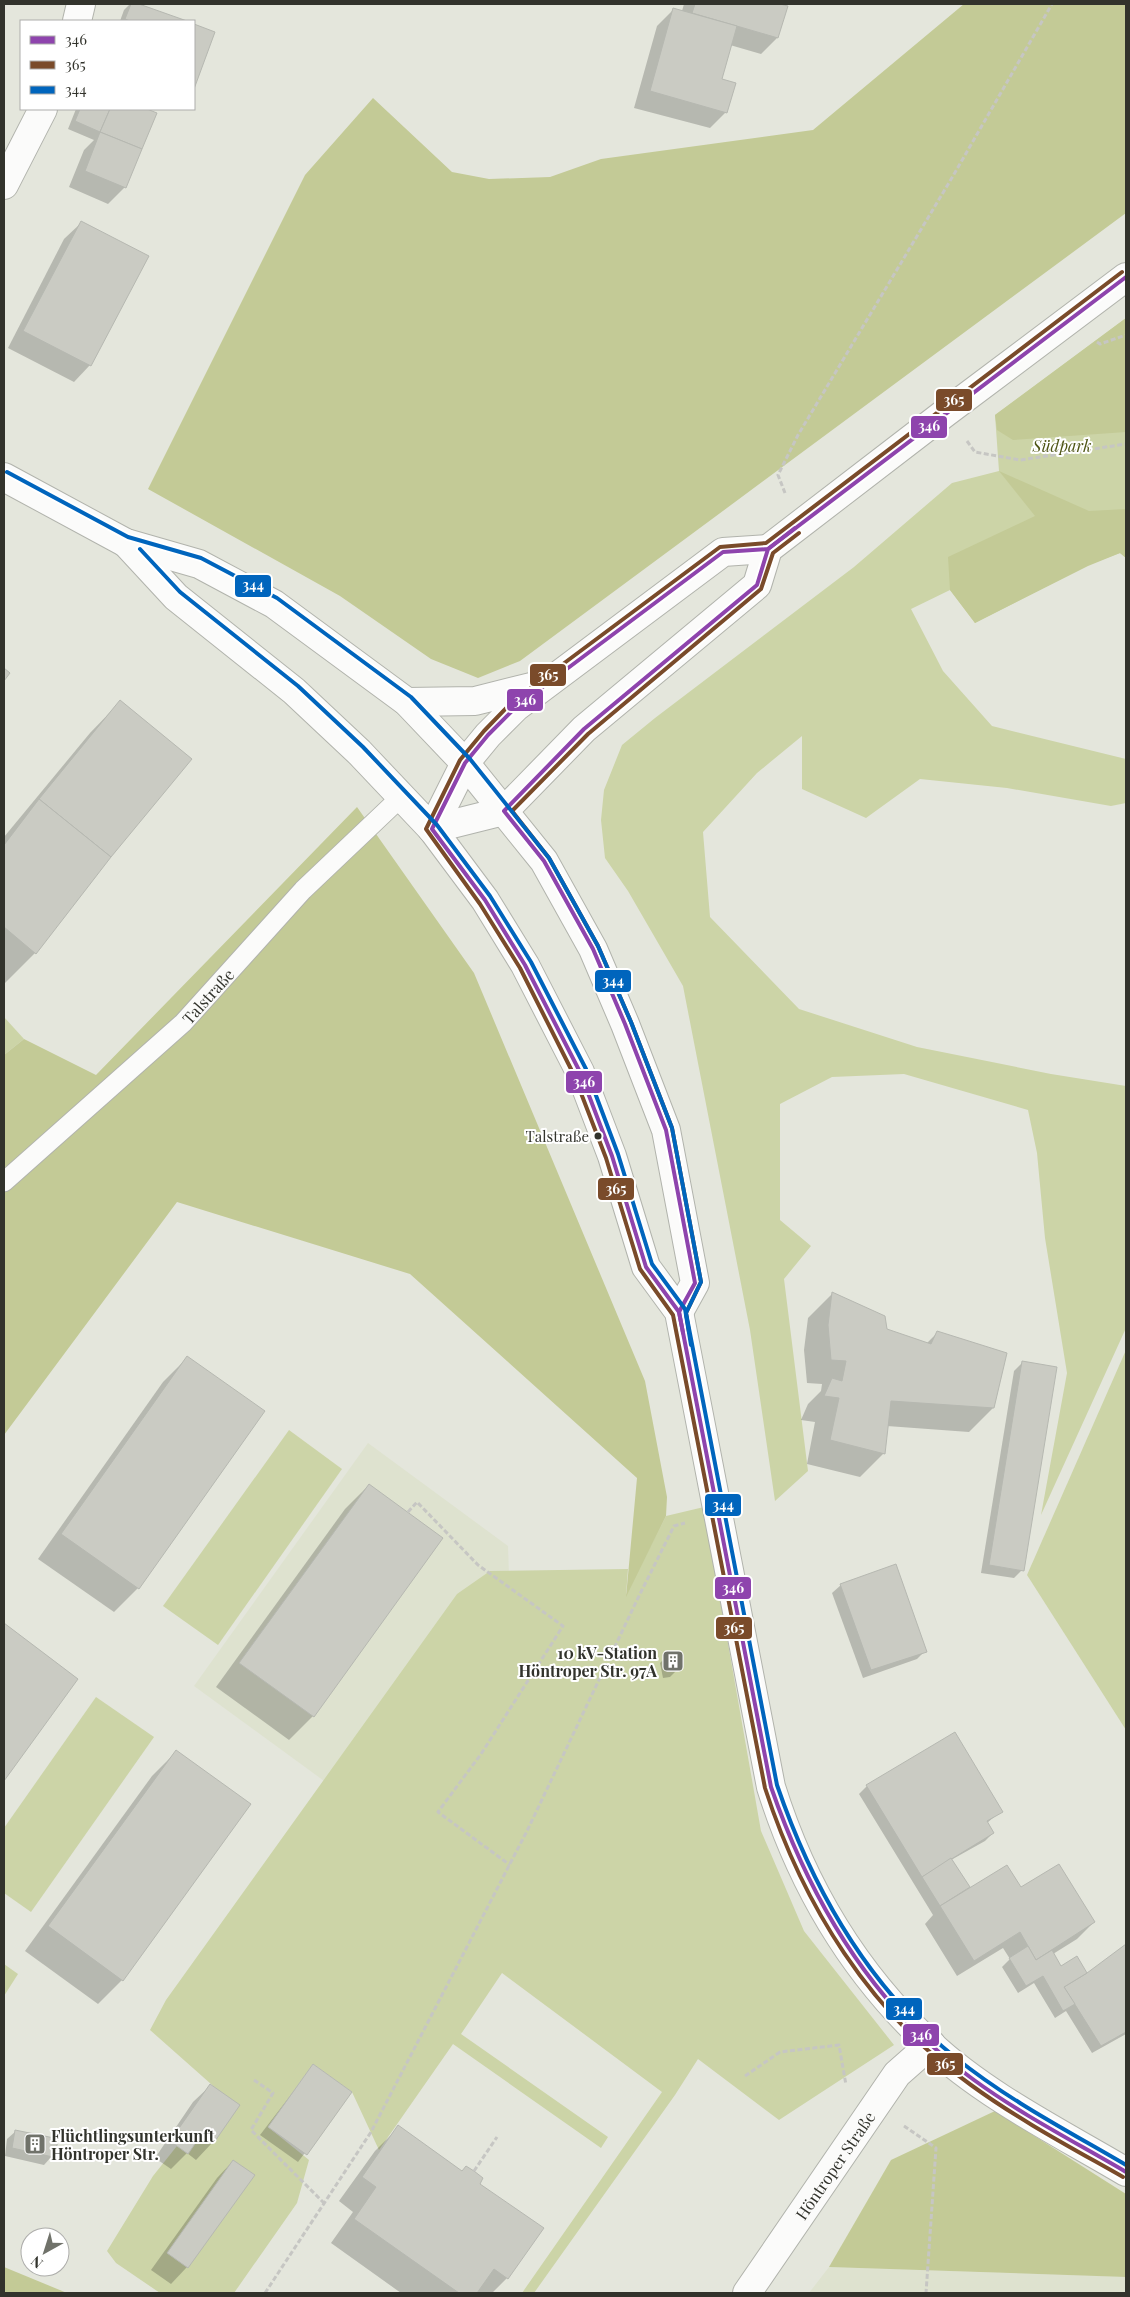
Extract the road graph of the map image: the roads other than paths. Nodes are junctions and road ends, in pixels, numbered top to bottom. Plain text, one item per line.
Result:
1 (81, 4) edge
2 (77, 20) edge
3 (42, 110) edge
4 (4, 185) edge
5 (1126, 277) edge
6 (4, 477) edge
7 (126, 543) junction
8 (768, 549) junction
9 (546, 683) junction
10 (407, 702) junction
11 (464, 763) junction
12 (400, 797) junction
13 (504, 811) junction
14 (432, 829) junction
15 (4, 1182) edge
16 (679, 1312) junction
17 (931, 2044) junction
18 (1126, 2172) edge
19 (747, 2293) edge

1 - 2 street
3 - 4 street
5 - 8 street
6 - 7 street
7 - 10 street
7 - 12 street
8 - 9 street
8 - 13 street
9 - 10 street
9 - 11 street
10 - 11 street
11 - 13 street
11 - 14 street
12 - 14 street
12 - 15 lane, Talstraße
13 - 14 street
13 - 16 street
14 - 16 street
16 - 17 street
17 - 18 street
17 - 19 street, Höntroper Straße

